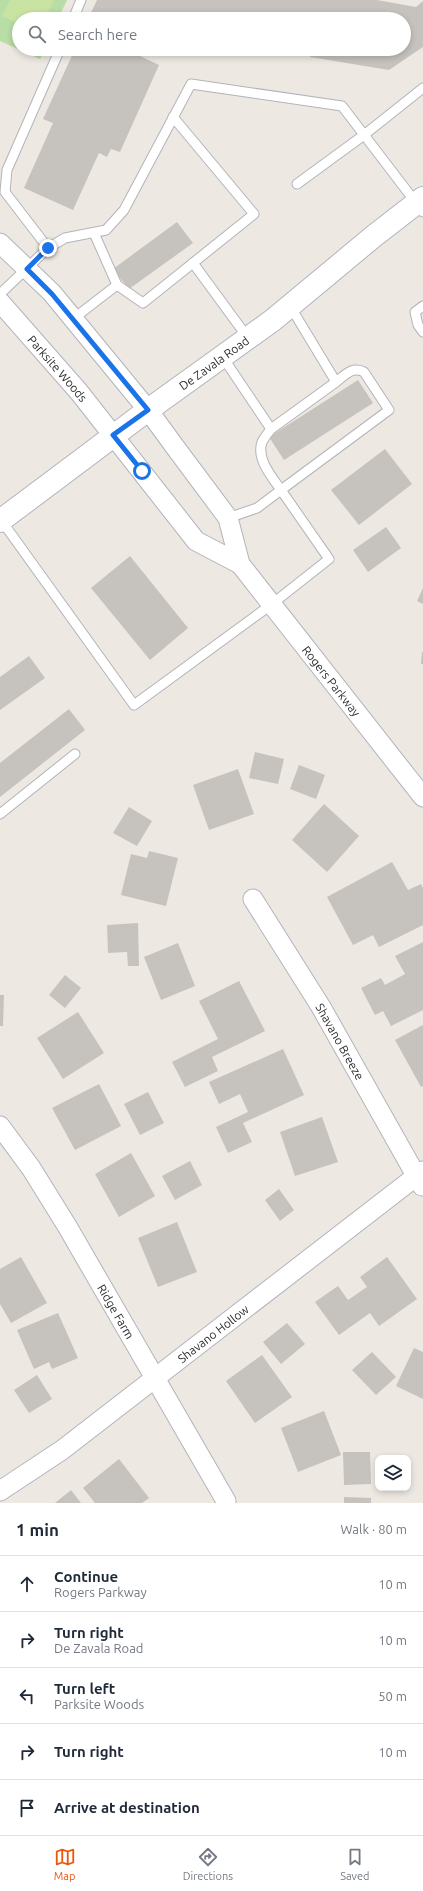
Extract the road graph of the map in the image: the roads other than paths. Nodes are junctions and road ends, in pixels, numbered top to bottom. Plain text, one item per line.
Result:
1 (81, 0) edge
2 (76, 12) edge
3 (57, 56) edge
4 (423, 88) edge
5 (173, 117) junction
6 (364, 135) junction
7 (297, 184) dead end
8 (421, 204) edge
9 (94, 233) junction
10 (0, 243) edge
11 (48, 248) junction
12 (193, 263) junction
13 (27, 269) junction
14 (117, 285) junction
15 (0, 294) edge
16 (0, 302) edge
17 (290, 306) junction
18 (423, 306) edge
19 (73, 319) junction
20 (423, 332) edge
21 (248, 338) junction
22 (222, 356) junction
23 (336, 382) junction
24 (148, 410) junction
25 (271, 429) junction
26 (113, 435) junction
27 (281, 490) junction
28 (228, 518) junction
29 (0, 521) edge
30 (240, 564) junction
31 (272, 604) junction
32 (74, 754) dead end
33 (423, 797) edge
34 (0, 814) edge
35 (253, 899) dead end
36 (0, 1126) edge
37 (421, 1178) edge
38 (154, 1378) junction
39 (0, 1491) edge
40 (226, 1501) dead end

1 - 2 lane
3 - 11 lane
4 - 6 lane
5 - 6 lane
5 - 9 lane
5 - 12 lane
6 - 7 lane
6 - 8 lane
8 - 17 main road, De Zavala Road
9 - 11 lane
9 - 14 lane
10 - 13 street
11 - 13 lane
12 - 14 lane
12 - 21 lane
13 - 15 lane
13 - 19 street
14 - 19 lane
16 - 26 street, Parksite Woods
17 - 21 main road, De Zavala Road
17 - 23 lane
18 - 20 lane
19 - 24 street
21 - 22 main road, De Zavala Road
22 - 24 main road, De Zavala Road
22 - 25 lane
23 - 25 lane
23 - 27 lane
24 - 26 main road, De Zavala Road
24 - 28 street, Rogers Parkway
25 - 27 lane
26 - 29 main road, De Zavala Road
26 - 30 street, Rogers Parkway
27 - 28 lane
27 - 31 lane
28 - 30 street, Rogers Parkway
29 - 31 lane
30 - 31 street, Rogers Parkway
31 - 33 street, Rogers Parkway
32 - 34 lane
35 - 37 street, Shavano Breeze
36 - 38 street, Ridge Farm
37 - 38 street, Shavano Hollow
38 - 39 street, Shavano Hollow
38 - 40 street, Ridge Farm

